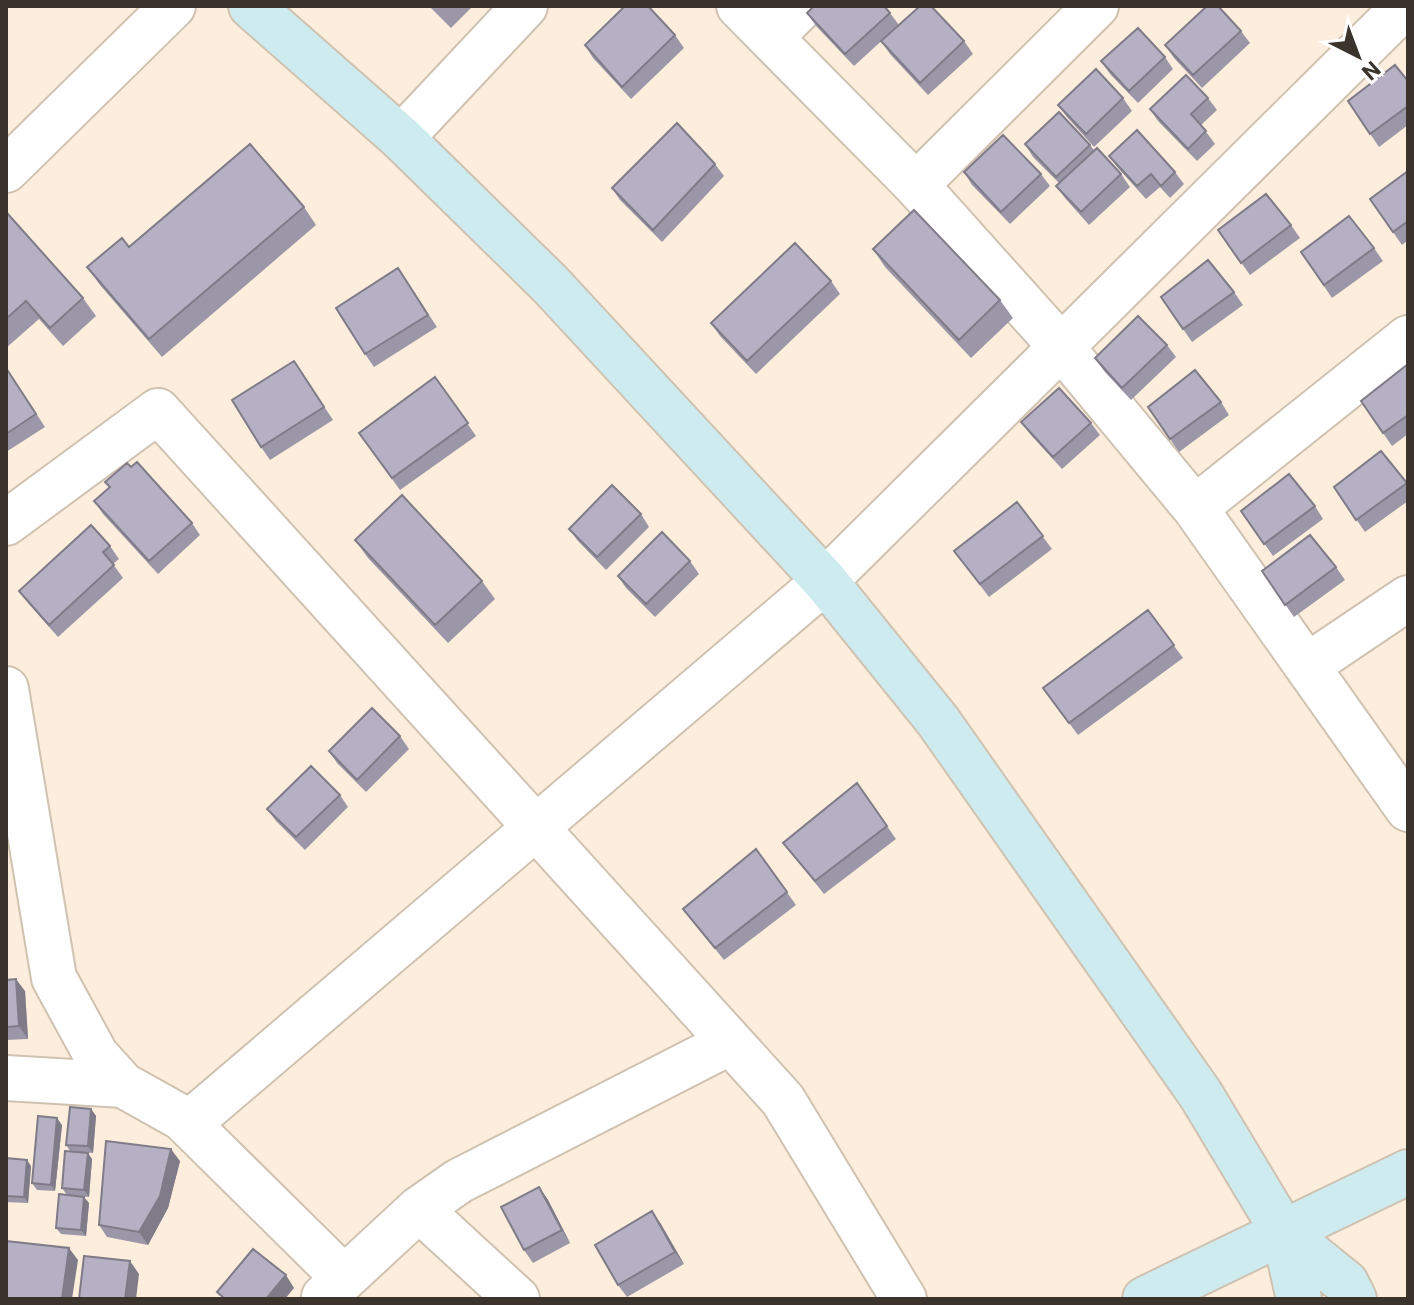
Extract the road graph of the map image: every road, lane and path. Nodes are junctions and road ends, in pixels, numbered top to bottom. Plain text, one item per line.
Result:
1 (173, 6) edge
2 (251, 6) edge
3 (525, 6) edge
4 (739, 6) edge
5 (802, 6) edge
6 (1096, 6) edge
7 (1405, 6) edge
8 (772, 36) junction
9 (401, 138) junction
10 (6, 170) edge
11 (916, 185) junction
12 (1408, 338) edge
13 (1063, 349) junction
14 (1195, 508) junction
15 (6, 523) edge
16 (825, 581) junction
17 (1408, 598) edge
18 (1307, 666) junction
19 (6, 689) edge
20 (12, 775) edge
21 (1408, 809) edge
22 (537, 829) junction
23 (729, 1043) junction
24 (6, 1078) edge
25 (123, 1085) junction
26 (188, 1124) junction
27 (1408, 1172) edge
28 (419, 1209) junction
29 (1284, 1233) junction
30 (332, 1288) edge
31 (517, 1299) edge
32 (904, 1299) edge
33 (1145, 1299) edge
34 (1299, 1299) edge
35 (1354, 1299) edge

1 - 10 street
2 - 9 street
3 - 9 street
4 - 8 street
5 - 8 street
6 - 11 street
7 - 13 street
8 - 11 street
9 - 16 street
11 - 13 street
12 - 14 street
13 - 14 street
13 - 16 street
14 - 18 street
15 - 22 street
16 - 22 street
16 - 29 street
17 - 18 street
18 - 21 street
19 - 20 street
20 - 25 street
22 - 23 street
22 - 26 street
23 - 28 street
23 - 32 street
24 - 25 street
25 - 26 street
26 - 30 street
27 - 29 street
28 - 30 street
28 - 31 street
29 - 33 street
29 - 34 street
29 - 35 street

